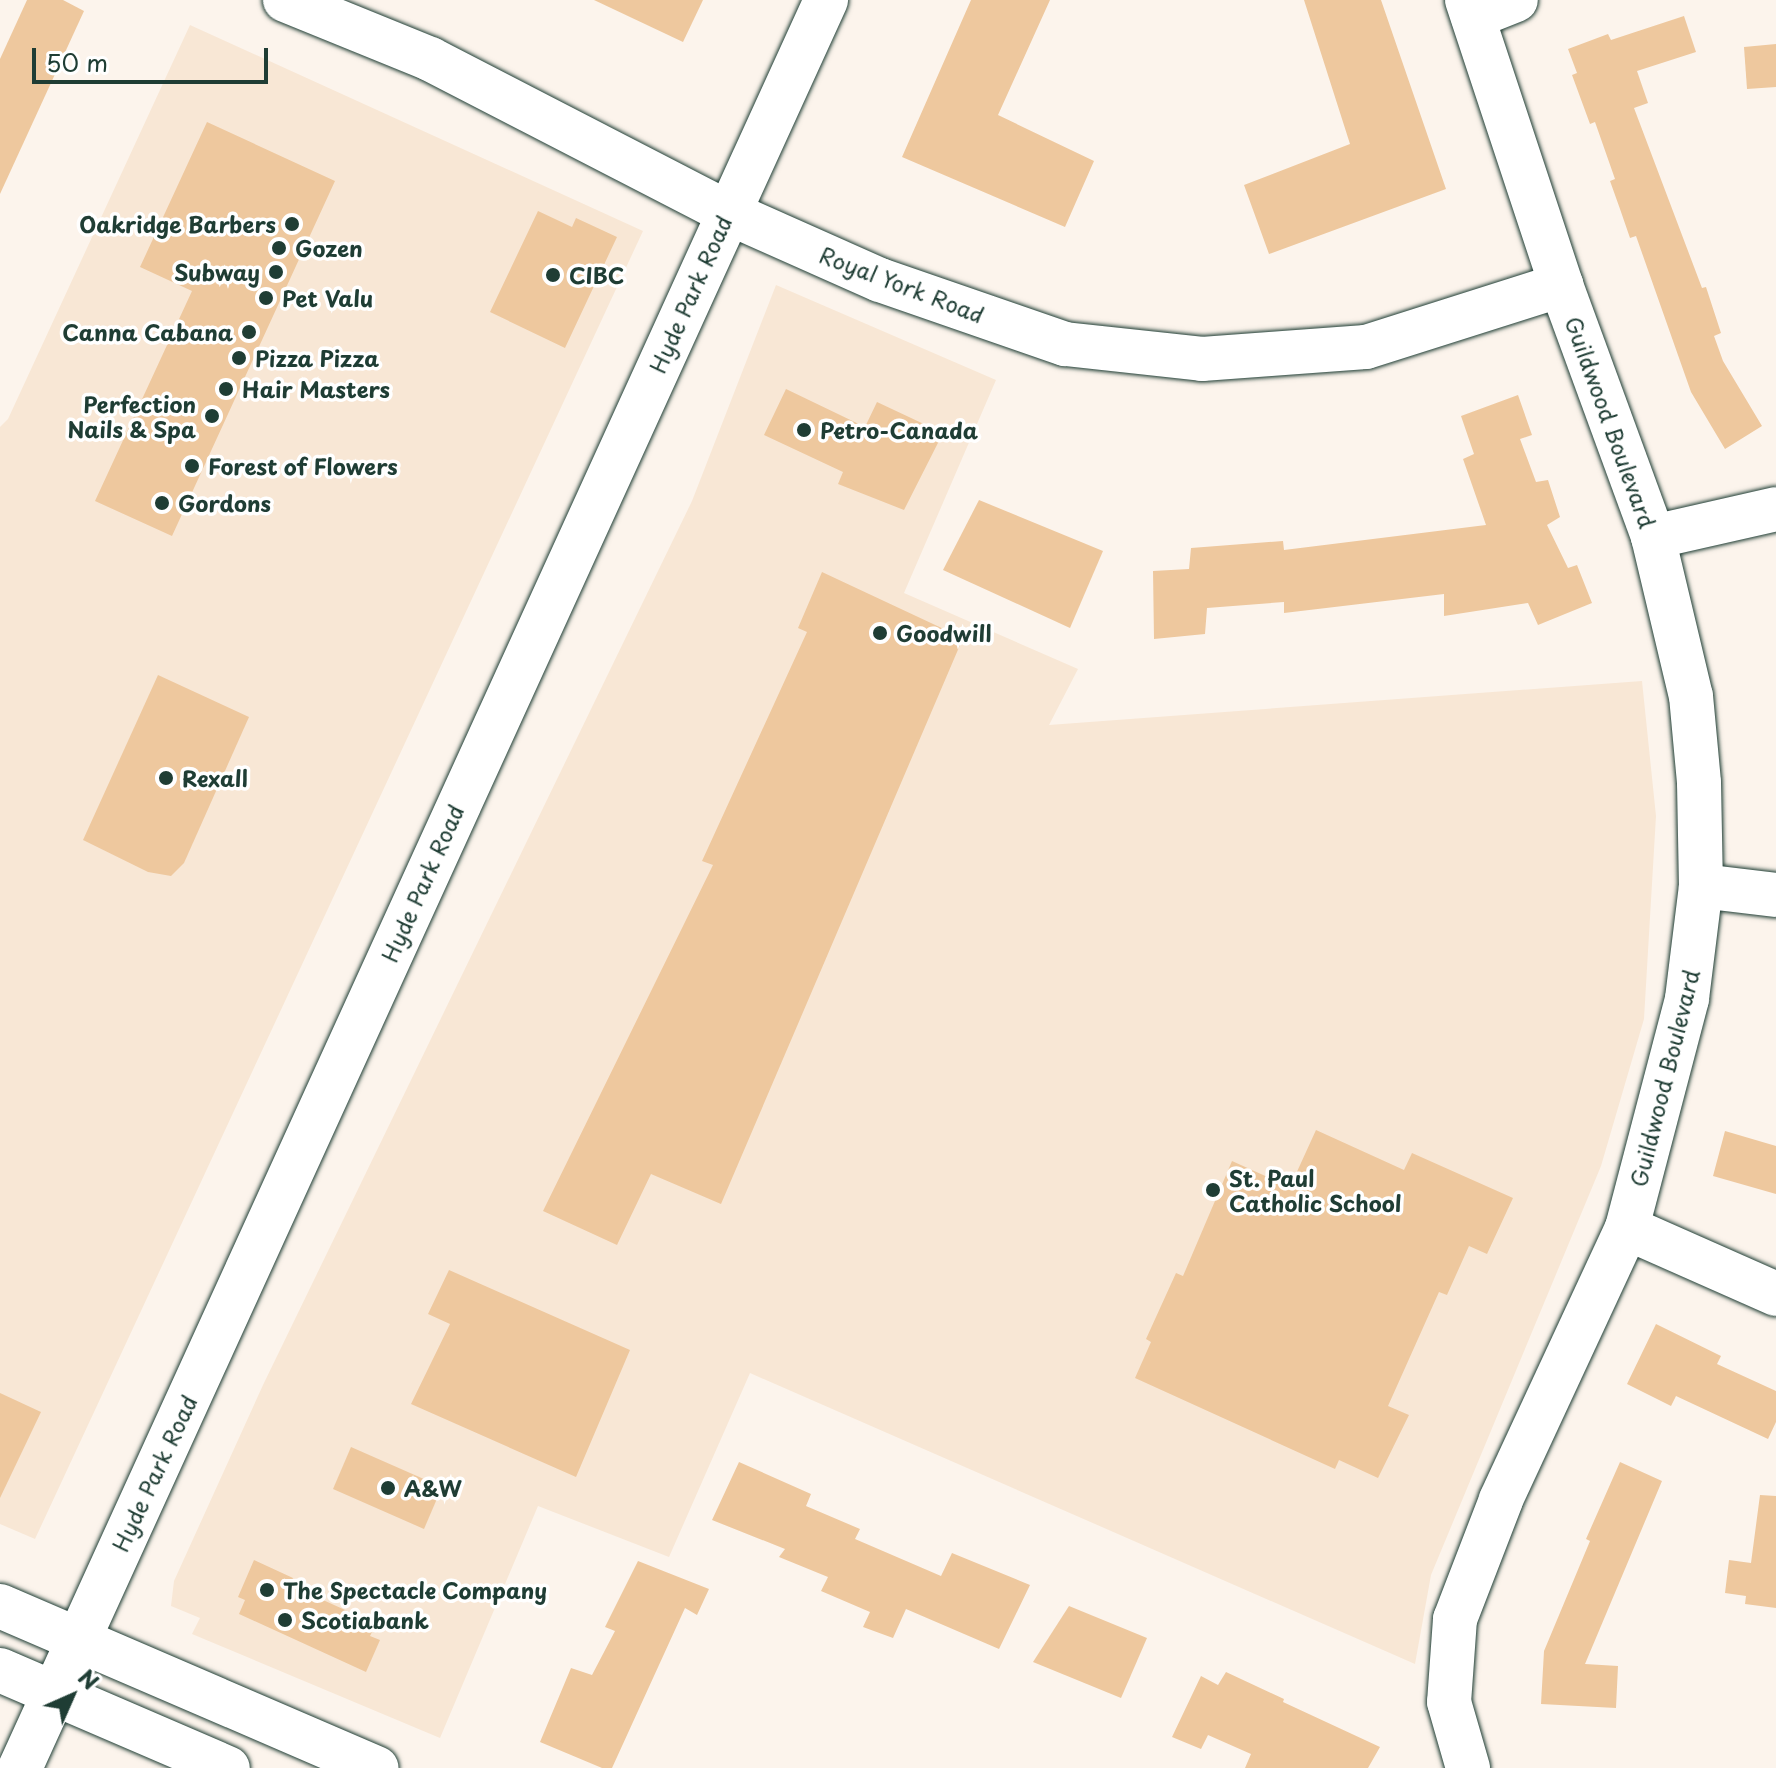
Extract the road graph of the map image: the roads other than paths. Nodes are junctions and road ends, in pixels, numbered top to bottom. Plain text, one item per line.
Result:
1 (285, 0) edge
2 (826, 0) edge
3 (1516, 0) edge
4 (1470, 9) edge
5 (364, 16) edge
6 (727, 212) junction
7 (1561, 285) junction
8 (1776, 509) edge
9 (1653, 537) junction
10 (1701, 886) junction
11 (1776, 895) edge
12 (1627, 1228) junction
13 (1776, 1294) edge
14 (0, 1606) edge
15 (78, 1639) junction
16 (0, 1670) edge
17 (54, 1694) junction
18 (20, 1768) edge
19 (228, 1768) edge
20 (377, 1768) edge
21 (1468, 1768) edge

1 - 5 street, Royal York Road
2 - 6 street, Hyde Park Road
3 - 4 street
4 - 7 street, Guildwood Boulevard
5 - 6 street, Royal York Road
6 - 7 street, Royal York Road
6 - 15 street, Hyde Park Road
7 - 9 street, Guildwood Boulevard
8 - 9 street
9 - 10 street, Guildwood Boulevard
10 - 11 street
10 - 12 street, Guildwood Boulevard
12 - 13 street
12 - 21 street, Guildwood Boulevard
14 - 15 street
15 - 17 street, Hyde Park Road
15 - 20 street
16 - 17 street
17 - 18 street, Hyde Park Road
17 - 19 street

